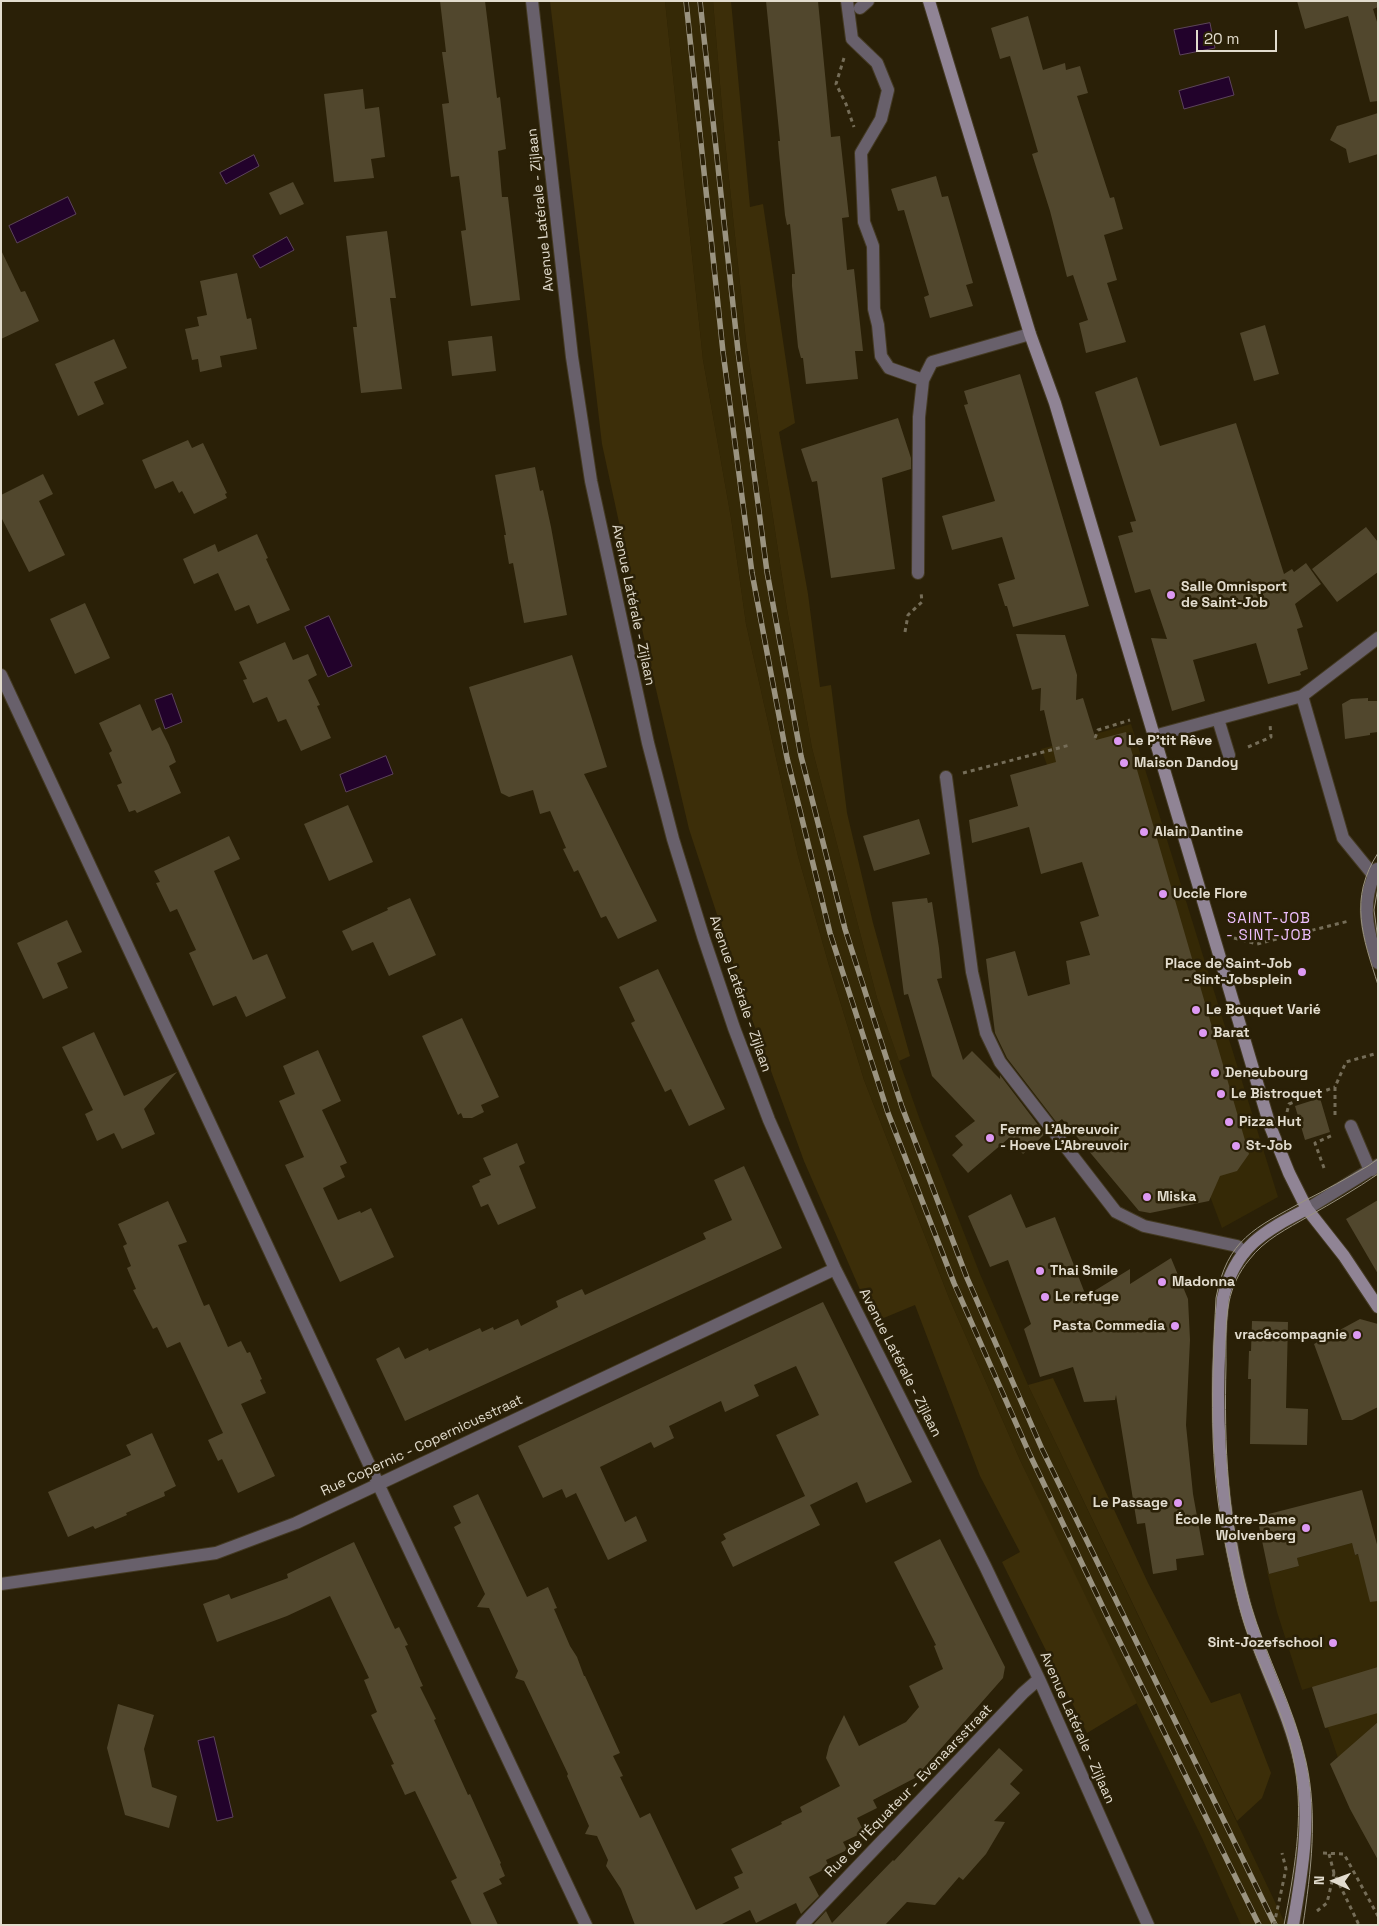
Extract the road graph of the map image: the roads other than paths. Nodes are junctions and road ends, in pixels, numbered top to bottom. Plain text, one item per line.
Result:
1 (532, 1) edge
2 (847, 1) edge
3 (929, 1) edge
4 (1030, 334) junction
5 (923, 380) junction
6 (918, 573) road end
7 (1378, 638) edge
8 (1, 675) edge
9 (1302, 696) junction
10 (1218, 719) junction
11 (1154, 736) junction
12 (1229, 756) road end
13 (946, 777) road end
14 (1376, 872) edge
15 (1378, 964) edge
16 (1351, 1126) dead end
17 (1375, 1167) edge
18 (1307, 1209) junction
19 (1244, 1253) junction
20 (836, 1269) junction
21 (1378, 1307) edge
22 (378, 1483) junction
23 (1, 1584) edge
24 (1039, 1678) junction
25 (586, 1925) edge
26 (802, 1925) edge
27 (1148, 1925) edge
28 (1293, 1925) edge

1 - 20 street, Avenue Latérale - Zijlaan
2 - 5 street
3 - 4 main road
4 - 5 street
4 - 11 main road
5 - 6 street
7 - 9 street
8 - 22 street
9 - 10 street
9 - 14 street
10 - 11 street
10 - 12 street
11 - 18 main road
13 - 19 street
14 - 15 street
16 - 17 street
17 - 18 street
18 - 19 main road
18 - 21 main road
19 - 28 main road
20 - 22 street, Rue Copernic - Copernicusstraat
20 - 24 street, Avenue Latérale - Zijlaan
22 - 23 street, Rue Copernic - Copernicusstraat
22 - 25 street
24 - 26 street, Rue de l'Équateur - Evenaarsstraat
24 - 27 street, Avenue Latérale - Zijlaan

